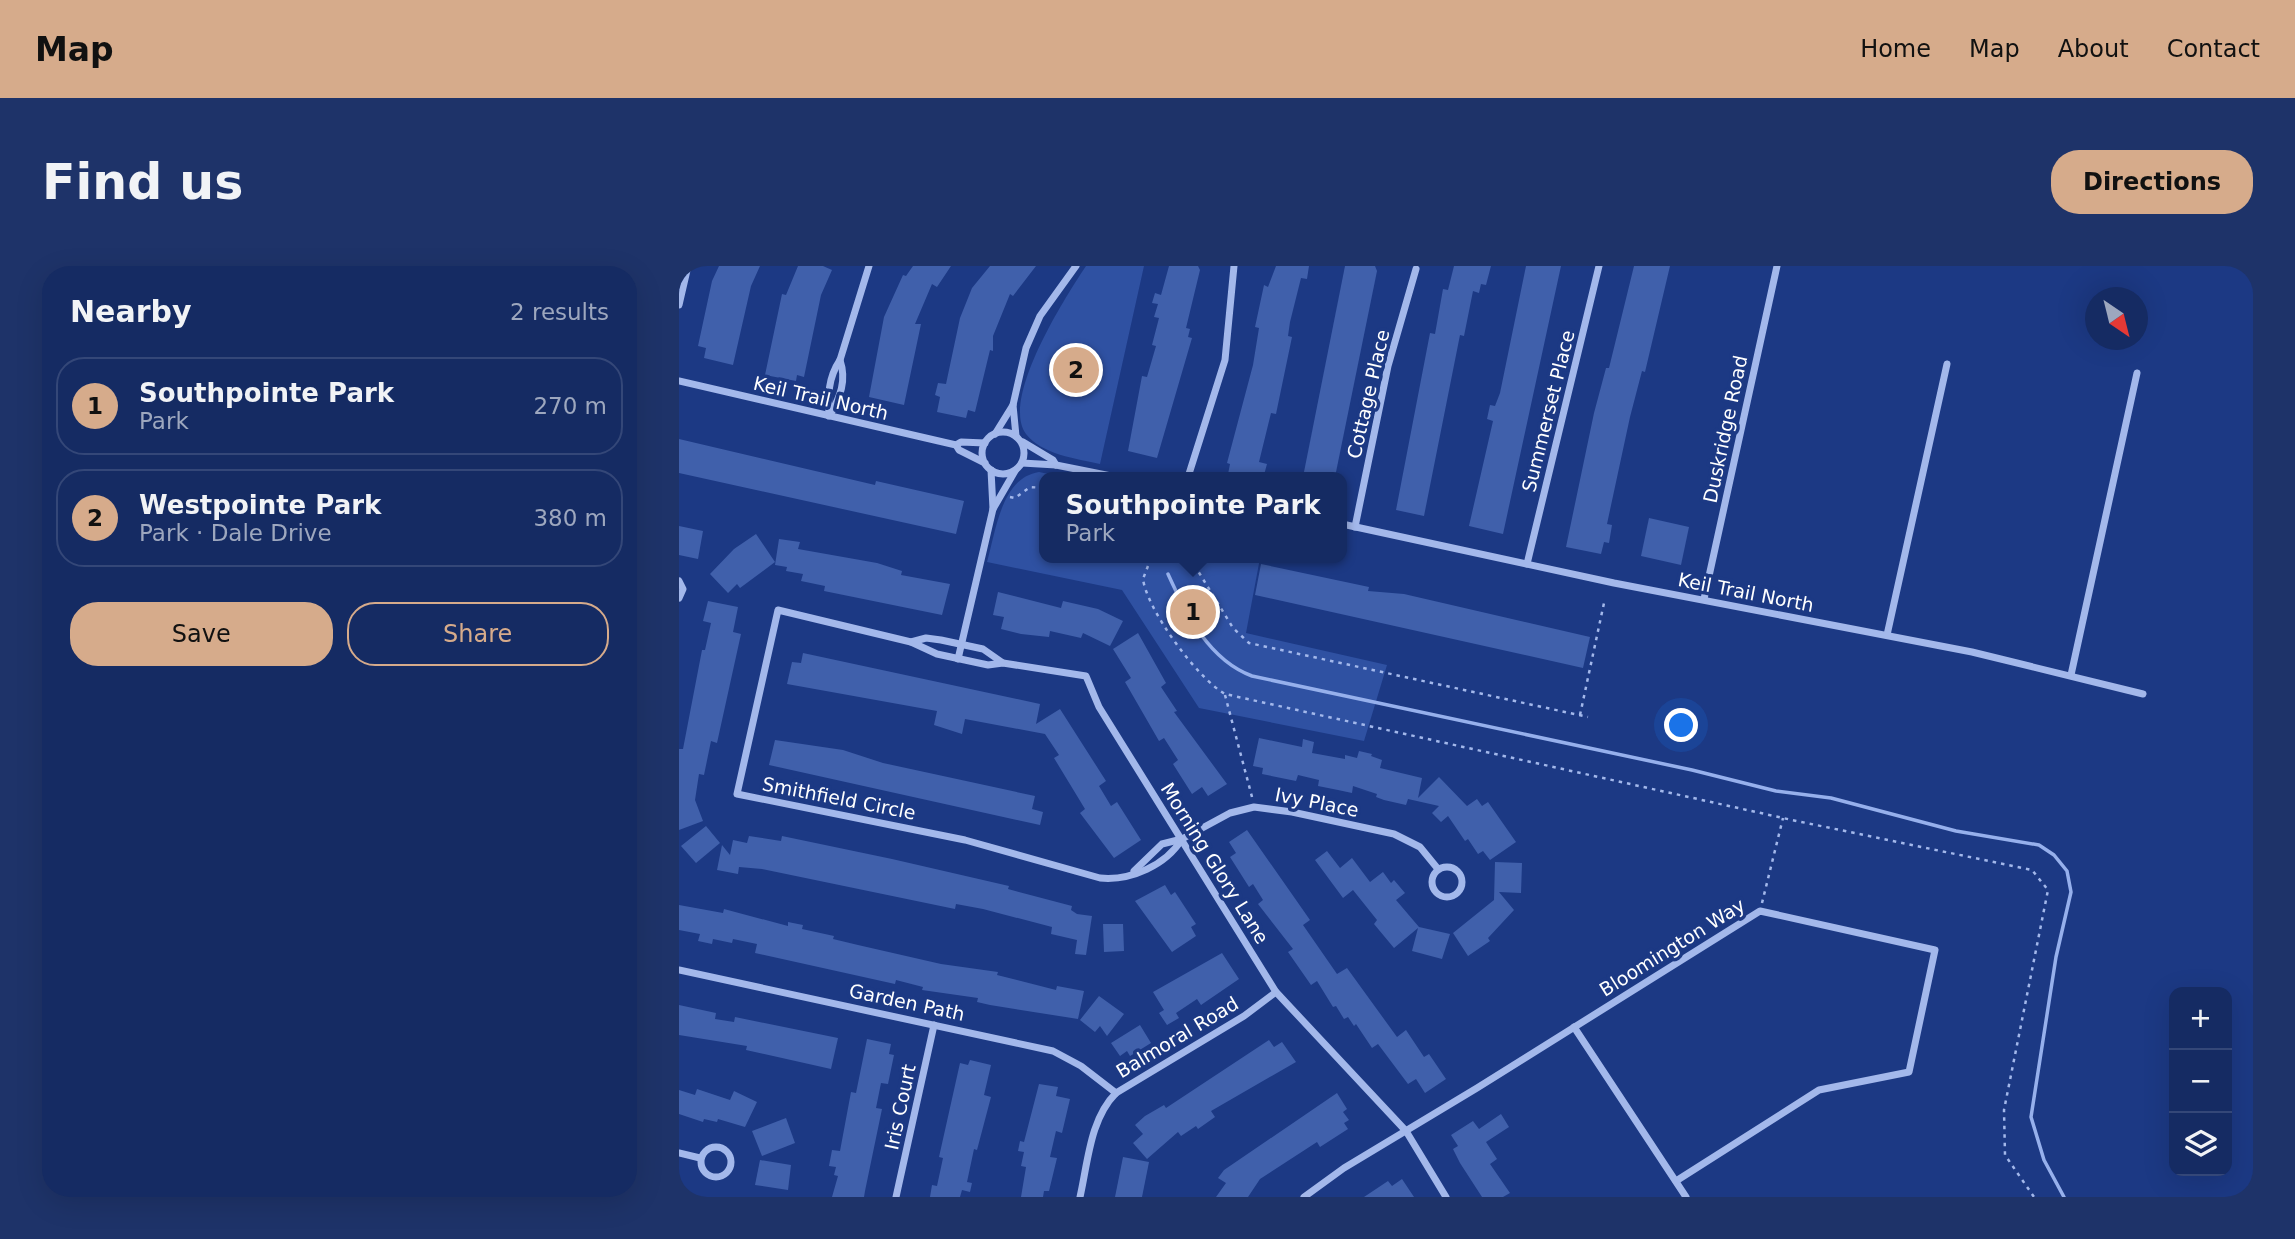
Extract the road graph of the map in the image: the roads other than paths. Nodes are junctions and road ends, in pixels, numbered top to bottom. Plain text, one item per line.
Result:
1 (688, 266) edge
2 (869, 266) edge
3 (1076, 266) edge
4 (1234, 266) edge
5 (1599, 266) edge
6 (1777, 266) edge
7 (1417, 267) edge
8 (679, 305) edge
9 (840, 360) junction
10 (1947, 364) dead end
11 (2137, 373) dead end
12 (679, 381) edge
13 (1013, 405) junction
14 (829, 416) junction
15 (995, 434) junction
16 (1018, 438) junction
17 (985, 443) junction
18 (956, 445) junction
19 (1022, 463) junction
20 (1056, 465) junction
21 (988, 466) junction
22 (1016, 470) junction
23 (1091, 472) edge
24 (1190, 472) edge
25 (993, 509) junction
26 (1347, 525) edge
27 (1355, 527) junction
28 (1527, 564) junction
29 (679, 581) edge
30 (679, 598) edge
31 (1704, 599) junction
32 (1887, 635) junction
33 (911, 642) junction
34 (961, 645) junction
35 (958, 659) junction
36 (1003, 663) junction
37 (2071, 676) junction
38 (2143, 694) dead end
39 (1182, 839) junction
40 (1438, 869) junction
41 (1134, 871) junction
42 (679, 970) edge
43 (1276, 992) junction
44 (934, 1025) junction
45 (1574, 1027) junction
46 (1116, 1093) junction
47 (1406, 1131) junction
48 (679, 1153) edge
49 (700, 1158) junction
50 (1676, 1181) junction
51 (897, 1197) edge
52 (1080, 1197) edge
53 (1304, 1197) edge
54 (1446, 1197) edge
55 (1686, 1197) edge

1 - 8 street
2 - 9 street
3 - 13 street
4 - 24 street
5 - 28 street, Summerset Place
6 - 31 street, Duskridge Road
7 - 27 street, Cottage Place
9 - 14 street
9 - 14 street
10 - 32 street
11 - 37 street
12 - 14 street, Keil Trail North
13 - 15 street
13 - 16 street
14 - 18 street, Keil Trail North
15 - 16 street
15 - 17 street
16 - 19 street
16 - 20 street
17 - 18 street
17 - 21 street
18 - 21 street
19 - 20 street
19 - 22 street
20 - 23 street
21 - 22 street
21 - 25 street
22 - 25 street
25 - 34 street
26 - 27 street, Keil Trail North
27 - 28 street, Keil Trail North
28 - 31 street, Keil Trail North
29 - 30 street
31 - 32 street, Keil Trail North
32 - 37 street, Keil Trail North
33 - 34 street, Morning Glory Lane
33 - 35 street, Smithfield Circle
33 - 41 street, Smithfield Circle
34 - 35 street
34 - 36 street, Morning Glory Lane
35 - 36 street, Smithfield Circle
36 - 39 street, Morning Glory Lane
37 - 38 street, Keil Trail North
39 - 40 street, Ivy Place
39 - 41 street
39 - 41 street, Smithfield Circle
39 - 43 street, Morning Glory Lane
40 - 40 street, Ivy Place
42 - 44 street, Garden Path
43 - 46 street, Balmoral Road
43 - 47 street, Morning Glory Lane
44 - 46 street, Garden Path
44 - 51 street, Iris Court
45 - 47 street, Bloomington Way
45 - 50 street
45 - 50 street, Bloomington Way
46 - 52 street, Balmoral Road
47 - 53 street, Bloomington Way
47 - 54 street, Morning Glory Lane
48 - 49 street
49 - 49 street
50 - 55 street

